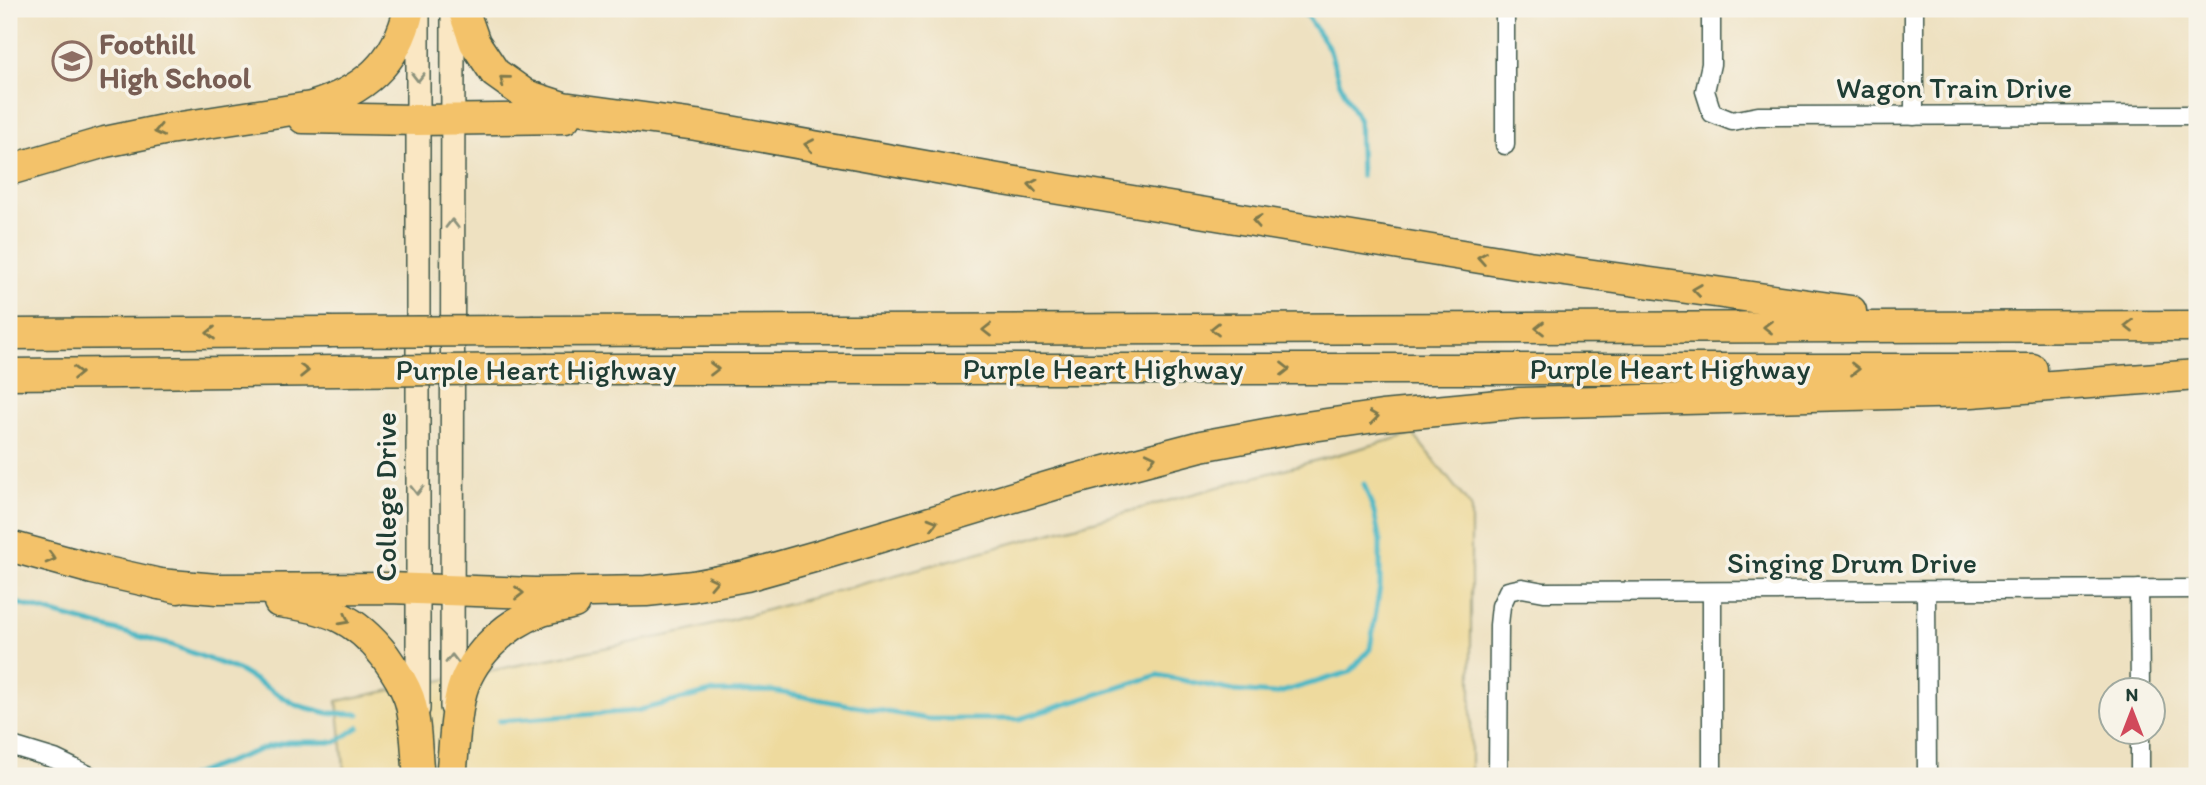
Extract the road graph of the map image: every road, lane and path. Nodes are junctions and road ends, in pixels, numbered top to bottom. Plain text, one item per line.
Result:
1 (410, 9) edge
2 (418, 9) edge
3 (453, 9) edge
4 (463, 9) edge
5 (1505, 9) edge
6 (1711, 9) edge
7 (1914, 9) edge
8 (2197, 115) edge
9 (1914, 116) junction
10 (639, 118) junction
11 (453, 119) junction
12 (226, 120) junction
13 (417, 120) junction
14 (1505, 145) dead end
15 (9, 170) edge
16 (1959, 326) junction
17 (2197, 326) edge
18 (9, 334) edge
19 (2197, 372) edge
20 (9, 374) edge
21 (9, 546) edge
22 (159, 584) junction
23 (417, 589) junction
24 (451, 589) junction
25 (2139, 589) junction
26 (2197, 589) edge
27 (646, 591) junction
28 (1926, 591) junction
29 (1712, 592) junction
30 (2140, 676) edge
31 (9, 745) edge
32 (2140, 746) edge
33 (418, 772) edge
34 (452, 772) edge
35 (90, 776) edge
36 (1498, 776) edge
37 (1712, 776) edge
38 (1927, 776) edge
39 (2140, 776) edge

1 - 12 highway
2 -> 13 main road, College Drive
3 - 11 main road
10 -> 4 highway
5 - 14 street
6 - 9 street, Wagon Train Drive
7 - 9 street
8 - 9 street, Wagon Train Drive
10 - 11 highway
16 -> 10 highway
11 - 13 highway
24 -> 11 main road
12 - 13 highway
12 -> 15 highway
13 -> 23 main road, College Drive
17 -> 16 highway, Purple Heart Highway
16 -> 18 highway, Purple Heart Highway, bridge
20 -> 19 highway, Purple Heart Highway, bridge
27 -> 19 highway
21 -> 22 highway
22 - 23 highway
22 -> 33 highway
23 - 24 highway
23 - 33 main road, College Drive
24 -> 27 highway
34 -> 24 main road
25 - 26 street, Singing Drum Drive
25 - 28 street, Singing Drum Drive
25 - 30 street
27 - 34 highway
28 - 29 street, Singing Drum Drive
28 - 38 street
29 - 36 street, Singing Drum Drive
29 - 37 street
31 - 35 street
32 - 39 street

